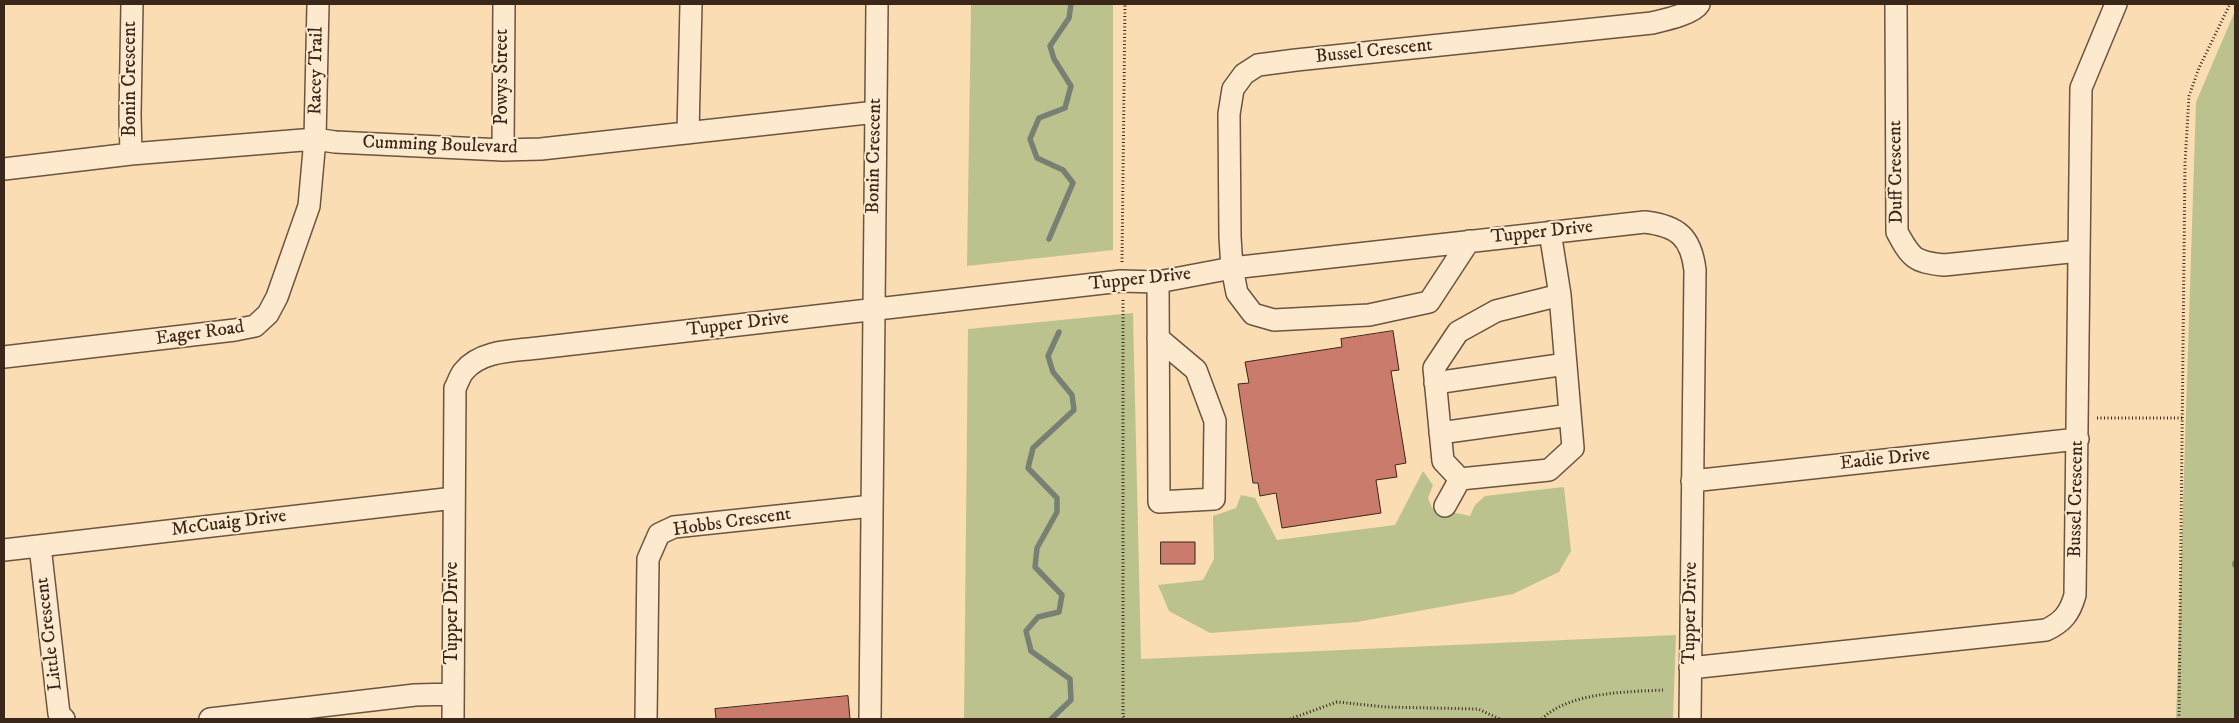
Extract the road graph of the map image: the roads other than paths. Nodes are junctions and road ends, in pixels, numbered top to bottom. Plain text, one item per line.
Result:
1 (132, 4) edge
2 (318, 4) edge
3 (504, 4) edge
4 (691, 4) edge
5 (877, 4) edge
6 (1699, 4) edge
7 (1896, 4) edge
8 (2116, 4) edge
9 (876, 112) junction
10 (688, 133) junction
11 (315, 139) junction
12 (503, 150) junction
13 (131, 154) junction
14 (4, 169) edge
15 (1550, 232) junction
16 (1469, 241) junction
17 (2079, 251) junction
18 (1232, 268) junction
19 (1158, 282) junction
20 (1560, 295) junction
21 (875, 309) junction
22 (1158, 338) junction
23 (4, 357) edge
24 (1566, 364) junction
25 (1435, 383) junction
26 (1570, 415) junction
27 (1440, 432) junction
28 (2078, 439) junction
29 (1460, 479) junction
30 (1692, 481) junction
31 (454, 498) junction
32 (872, 506) junction
33 (1445, 506) dead end
34 (40, 546) junction
35 (4, 550) edge
36 (1690, 668) junction
37 (453, 694) junction
38 (64, 719) edge
39 (210, 719) edge
40 (453, 719) edge
41 (646, 719) edge
42 (870, 719) edge
43 (1690, 719) edge

1 - 13 street, Bonin Crescent
2 - 11 street, Racey Trail
3 - 12 street, Powys Street
4 - 10 street
5 - 9 street, Bonin Crescent
6 - 18 street, Bussel Crescent
7 - 17 street, Duff Crescent
8 - 17 street, Bussel Crescent
9 - 10 street, Cumming Boulevard
9 - 21 street, Bonin Crescent
10 - 12 street, Cumming Boulevard
11 - 12 street, Cumming Boulevard
11 - 13 street, Cumming Boulevard
11 - 23 street, Eager Road
13 - 14 street, Cumming Boulevard
15 - 16 street, Tupper Drive
15 - 20 street
15 - 30 street, Tupper Drive
16 - 18 street, Tupper Drive
16 - 18 street, Bussel Crescent
17 - 28 street, Bussel Crescent
18 - 19 street, Tupper Drive
19 - 21 street, Tupper Drive
19 - 22 street
20 - 24 street
20 - 25 street
21 - 31 street, Tupper Drive
21 - 32 street
22 - 22 street
24 - 25 street
24 - 26 street
25 - 27 street
26 - 27 street
26 - 29 street
27 - 29 street
28 - 30 street, Eadie Drive
28 - 36 street, Bussel Crescent
29 - 33 street
30 - 36 street, Tupper Drive
31 - 34 street, McCuaig Drive
31 - 37 street, Tupper Drive
32 - 41 street, Hobbs Crescent
32 - 42 street
34 - 35 street, McCuaig Drive
34 - 38 street, Little Crescent
36 - 43 street, Tupper Drive
37 - 39 street
37 - 40 street, Tupper Drive

